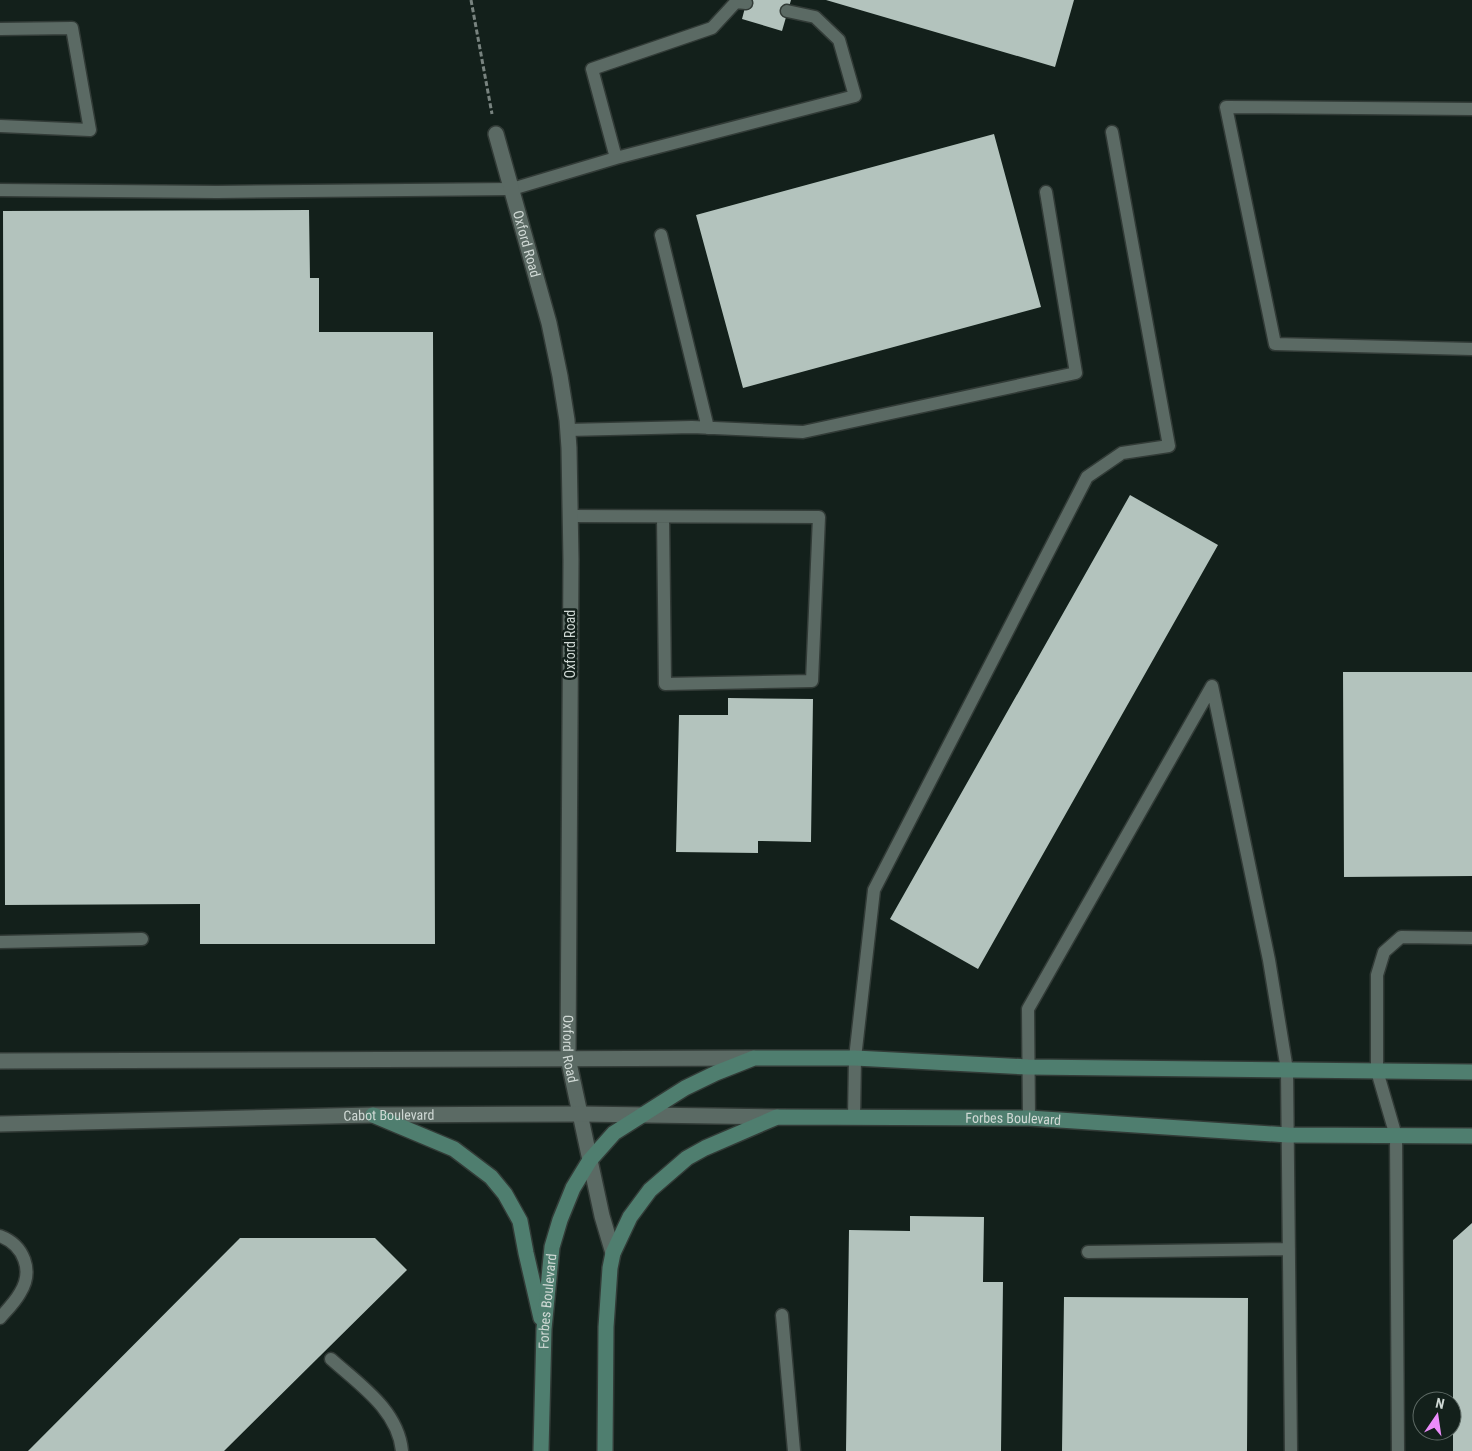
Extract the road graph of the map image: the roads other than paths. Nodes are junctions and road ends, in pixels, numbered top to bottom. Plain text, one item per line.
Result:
1 (746, 4) dead end
2 (786, 11) dead end
3 (0, 29) edge
4 (1472, 109) edge
5 (0, 126) edge
6 (1112, 132) dead end
7 (496, 134) road end
8 (616, 158) junction
9 (512, 189) junction
10 (0, 190) edge
11 (1046, 192) dead end
12 (661, 235) dead end
13 (1472, 349) edge
14 (708, 428) junction
15 (568, 430) junction
16 (570, 516) junction
17 (663, 517) junction
18 (1472, 938) edge
19 (142, 939) dead end
20 (0, 942) edge
21 (568, 1058) junction
22 (754, 1058) junction
23 (855, 1058) junction
24 (0, 1061) edge
25 (1028, 1067) junction
26 (1287, 1070) junction
27 (1377, 1071) junction
28 (1472, 1072) edge
29 (581, 1114) junction
30 (373, 1116) junction
31 (640, 1116) junction
32 (777, 1117) junction
33 (854, 1117) junction
34 (1029, 1118) junction
35 (0, 1124) edge
36 (1288, 1135) junction
37 (1396, 1136) junction
38 (1472, 1136) edge
39 (590, 1160) junction
40 (0, 1236) edge
41 (1289, 1249) junction
42 (1088, 1252) dead end
43 (613, 1253) junction
44 (782, 1315) dead end
45 (0, 1318) edge
46 (544, 1330) junction
47 (332, 1359) dead end
48 (402, 1451) edge
49 (541, 1451) edge
50 (605, 1451) edge
51 (794, 1451) edge
52 (1291, 1451) edge
53 (1398, 1451) edge

1 - 8 lane
2 - 8 lane
3 - 5 lane
4 - 13 lane
6 - 23 lane
7 - 9 street, Oxford Road
8 - 9 lane
9 - 10 lane
9 - 15 street, Oxford Road
11 - 14 lane
12 - 14 lane
14 - 15 lane
15 - 16 street, Oxford Road
16 - 17 lane
16 - 21 street, Oxford Road
17 - 17 lane
18 - 27 lane
19 - 20 lane
21 - 22 street
21 - 24 street
21 - 29 street, Oxford Road
22 - 23 street, Forbes Boulevard
22 - 31 street, Forbes Boulevard
23 - 25 street, Forbes Boulevard
23 - 33 lane
25 - 26 street, Forbes Boulevard
25 - 26 lane
25 - 34 lane
26 - 27 street, Forbes Boulevard
26 - 36 lane
27 - 28 street, Forbes Boulevard
27 - 37 lane
29 - 30 street, Cabot Boulevard
29 - 31 street, Cabot Boulevard
29 - 39 street, Oxford Road
30 - 35 street, Cabot Boulevard
30 - 46 street
31 - 32 street, Cabot Boulevard
31 - 39 street, Forbes Boulevard
32 - 33 street, Forbes Boulevard
32 - 43 street, Forbes Boulevard
33 - 34 street, Forbes Boulevard
34 - 36 street, Forbes Boulevard
36 - 37 street, Forbes Boulevard
36 - 41 lane
37 - 38 street, Forbes Boulevard
37 - 53 lane
39 - 43 street, Forbes Boulevard
39 - 46 street, Forbes Boulevard
40 - 45 lane
41 - 42 lane
41 - 52 lane
43 - 50 street, Forbes Boulevard
44 - 51 lane
46 - 49 street, Forbes Boulevard
47 - 48 lane

